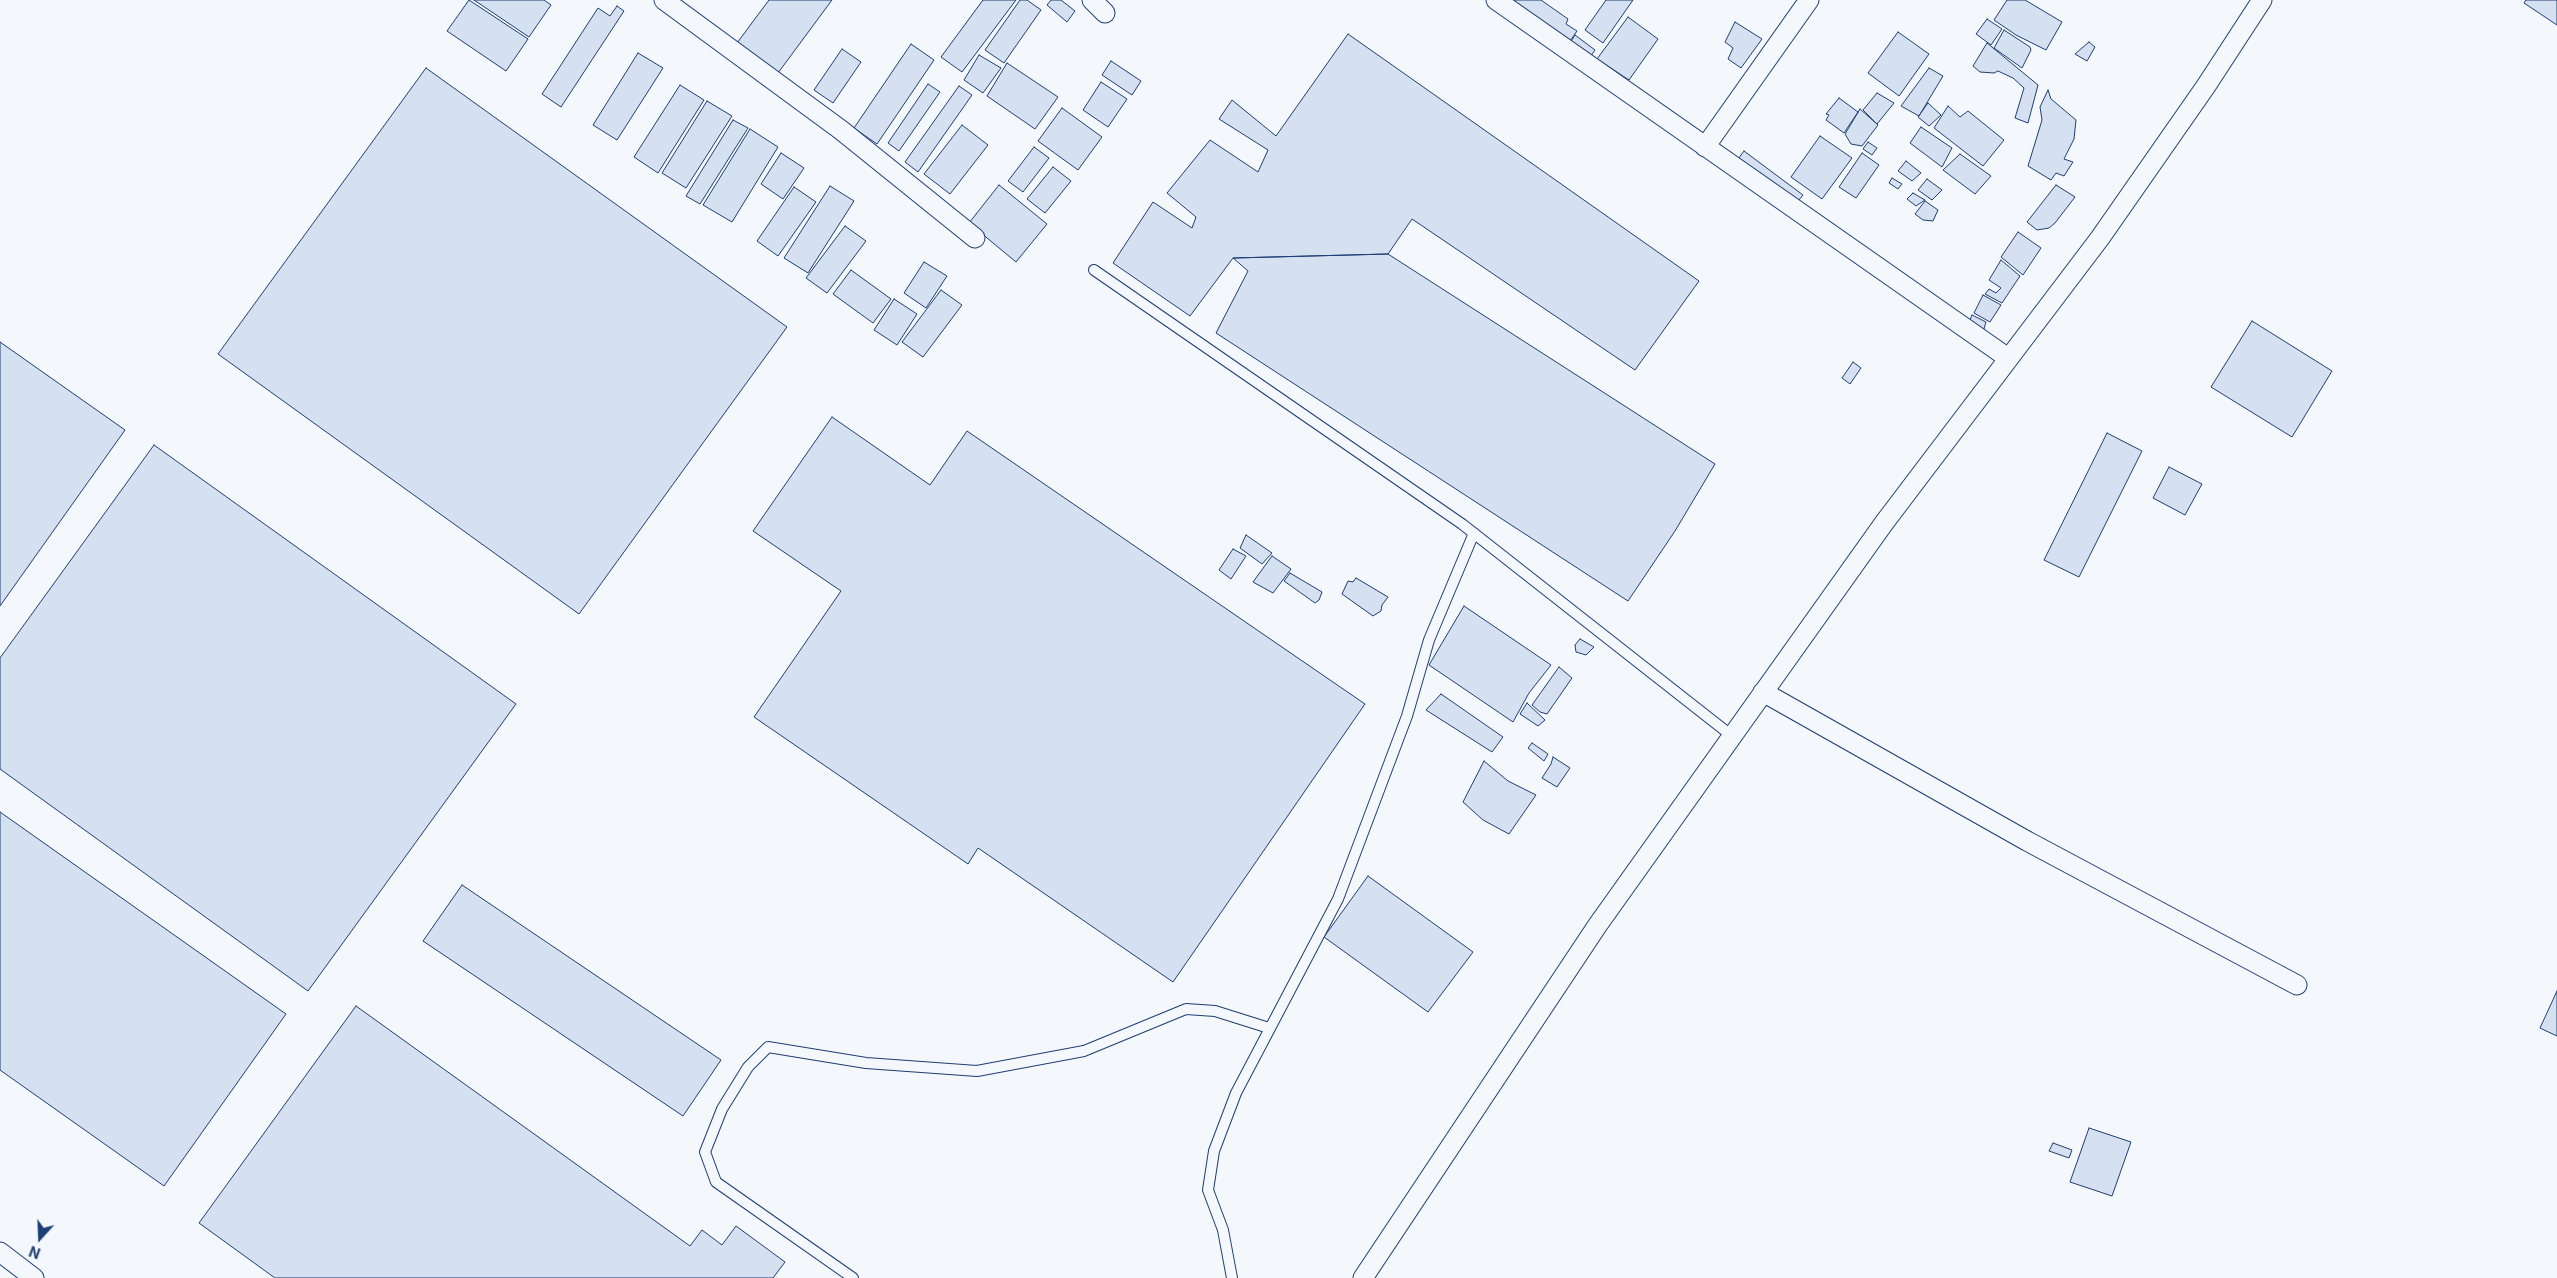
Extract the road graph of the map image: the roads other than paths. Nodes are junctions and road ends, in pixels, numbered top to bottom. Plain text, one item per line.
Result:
1 (664, 0) edge
2 (1496, 0) edge
3 (1810, 0) edge
4 (2262, 0) edge
5 (1705, 147) junction
6 (975, 238) dead end
7 (1094, 270) dead end
8 (2008, 358) junction
9 (1474, 532) junction
10 (1763, 692) junction
11 (1732, 736) junction
12 (2297, 985) dead end
13 (1269, 1028) junction
14 (0, 1252) edge
15 (34, 1278) edge
16 (853, 1278) edge
17 (1232, 1278) edge
18 (1363, 1278) edge

1 - 6 street
2 - 5 street
3 - 5 street
4 - 8 street
5 - 8 street
7 - 9 lane
8 - 10 street
9 - 11 lane
9 - 13 lane
10 - 11 street
10 - 12 street
11 - 18 street
13 - 16 lane
13 - 17 lane
14 - 15 street

